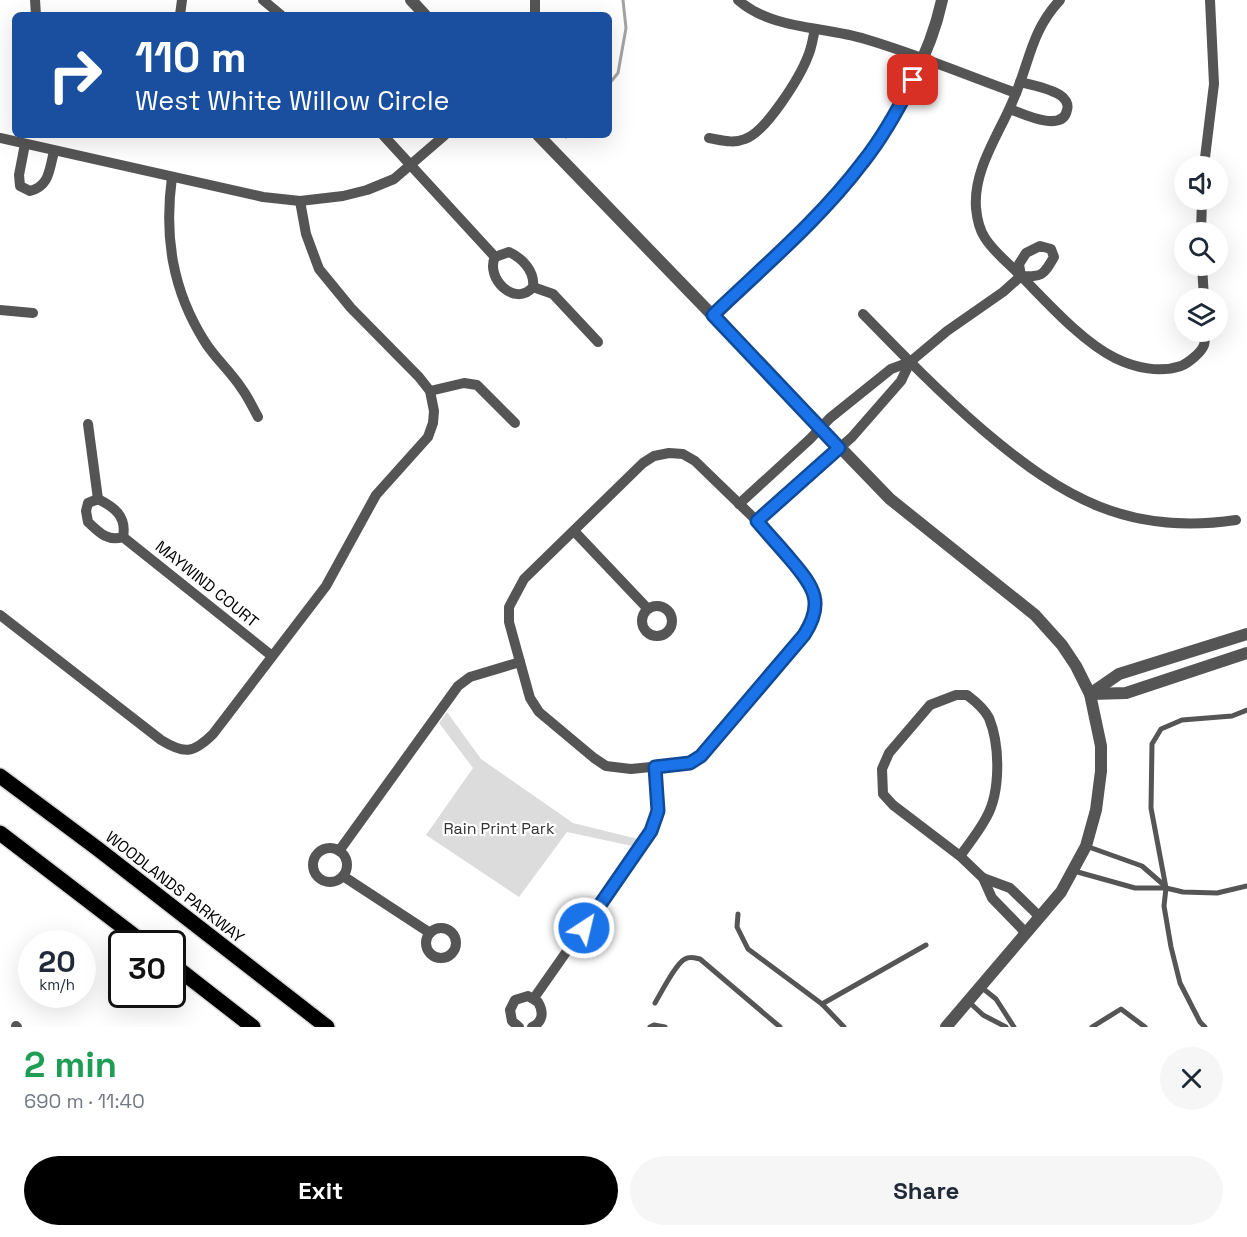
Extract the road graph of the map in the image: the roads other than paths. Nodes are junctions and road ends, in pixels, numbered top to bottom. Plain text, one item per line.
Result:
1 (263, 0) edge
2 (411, 0) edge
3 (738, 0) edge
4 (942, 0) edge
5 (1060, 0) edge
6 (1210, 0) edge
7 (277, 12) edge
8 (422, 12) edge
9 (814, 28) junction
10 (923, 60) junction
11 (1020, 82) junction
12 (1016, 93) junction
13 (1010, 109) junction
14 (0, 138) edge
15 (40, 138) edge
16 (386, 138) edge
17 (442, 138) edge
18 (541, 138) edge
19 (709, 138) dead end
20 (25, 144) junction
21 (38, 148) junction
22 (54, 152) junction
23 (1205, 156) edge
24 (411, 166) junction
25 (172, 177) junction
26 (300, 201) junction
27 (495, 257) junction
28 (1021, 276) junction
29 (533, 286) junction
30 (0, 310) edge
31 (33, 313) dead end
32 (863, 314) dead end
33 (713, 315) junction
34 (598, 342) dead end
35 (1204, 342) edge
36 (910, 363) junction
37 (430, 391) junction
38 (258, 417) dead end
39 (515, 423) dead end
40 (88, 424) dead end
41 (820, 428) junction
42 (839, 448) junction
43 (98, 499) junction
44 (739, 504) junction
45 (1236, 520) dead end
46 (757, 521) junction
47 (574, 531) junction
48 (123, 537) junction
49 (647, 608) dead end
50 (0, 615) edge
51 (1247, 634) edge
52 (1247, 653) edge
53 (272, 656) junction
54 (520, 662) junction
55 (1090, 694) junction
56 (1247, 710) edge
57 (655, 767) junction
58 (0, 776) edge
59 (0, 833) edge
60 (1086, 846) junction
61 (339, 851) junction
62 (960, 856) junction
63 (1074, 871) junction
64 (343, 876) junction
65 (983, 878) junction
66 (1247, 886) edge
67 (1166, 888) junction
68 (738, 914) dead end
69 (1040, 917) junction
70 (128, 930) edge
71 (430, 933) dead end
72 (1026, 933) junction
73 (926, 945) dead end
74 (186, 975) edge
75 (981, 987) junction
76 (534, 998) junction
77 (969, 1002) junction
78 (655, 1003) dead end
79 (822, 1004) junction
80 (253, 1027) edge
81 (327, 1027) edge
82 (519, 1027) edge
83 (532, 1027) edge
84 (650, 1027) edge
85 (664, 1027) edge
86 (780, 1027) edge
87 (844, 1027) edge
88 (946, 1027) edge
89 (1006, 1027) edge
90 (1014, 1027) edge
91 (1092, 1027) edge
92 (1145, 1027) edge
93 (1205, 1027) edge

1 - 7 street
2 - 8 street
3 - 9 street
4 - 10 street
5 - 11 street
6 - 23 street
9 - 10 street
9 - 19 street
10 - 12 street
10 - 33 street
11 - 12 street
11 - 13 street
12 - 13 street
13 - 28 street
14 - 20 street
15 - 21 street
16 - 24 street
17 - 24 street
18 - 33 street
20 - 21 street
20 - 22 street
21 - 22 street
22 - 25 street
24 - 26 street
24 - 27 street
25 - 26 street
25 - 38 street
26 - 37 street
27 - 29 street
27 - 29 street
28 - 35 street
28 - 36 street
29 - 34 street
30 - 31 street
32 - 36 street
33 - 41 street
36 - 41 street
36 - 42 street
36 - 45 street
37 - 39 street
37 - 53 street
40 - 43 street
41 - 42 street
41 - 44 street
42 - 46 street
42 - 55 street
43 - 48 street
43 - 48 street, MAYWIND COURT
44 - 46 street
44 - 47 street
46 - 57 street
47 - 49 street
47 - 54 street
48 - 53 street, MAYWIND COURT
50 - 53 street
51 - 55 street
52 - 55 street
54 - 57 street
54 - 61 street
55 - 60 street
56 - 67 lane
57 - 76 street
58 - 81 main road, WOODLANDS PARKWAY
59 - 70 main road
60 - 63 street
60 - 67 lane
61 - 64 street
61 - 64 street
62 - 62 street
62 - 65 street
63 - 67 lane
63 - 69 street
64 - 71 street
65 - 69 street
65 - 72 street
66 - 67 lane
67 - 93 lane
68 - 79 lane
69 - 72 street
72 - 75 street
73 - 79 lane
74 - 80 main road
75 - 77 street
75 - 90 lane
76 - 82 street
76 - 83 street
77 - 88 street
77 - 89 lane
78 - 86 lane
79 - 87 lane
84 - 85 lane
91 - 92 lane

